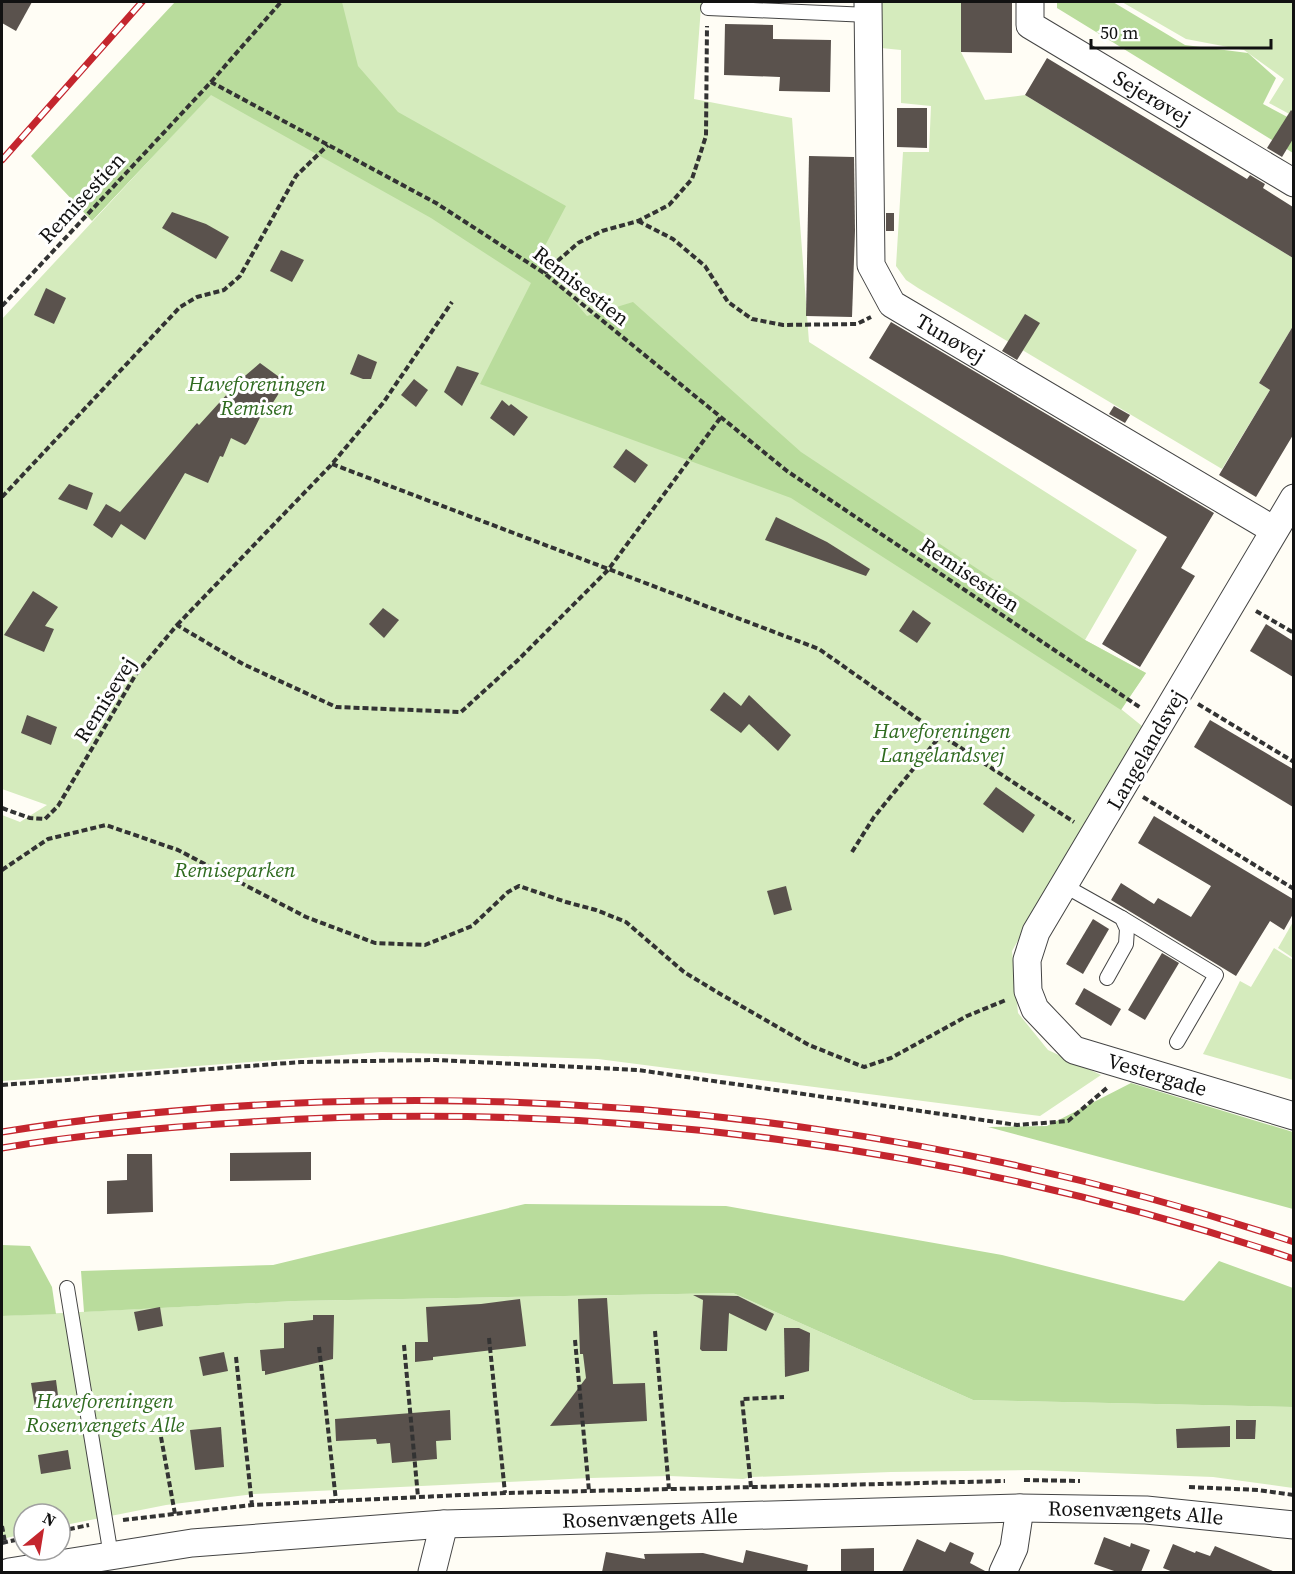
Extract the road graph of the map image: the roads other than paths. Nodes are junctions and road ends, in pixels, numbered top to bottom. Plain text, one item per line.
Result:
1 (1030, 2) edge
2 (708, 8) road end
3 (868, 8) edge
4 (1293, 183) edge
5 (1293, 498) edge
6 (1274, 530) junction
7 (1065, 886) junction
8 (1122, 918) junction
9 (1107, 978) dead end
10 (1032, 1000) joint
11 (1177, 1042) dead end
12 (1293, 1116) edge
13 (67, 1288) dead end
14 (1020, 1508) junction
15 (444, 1524) junction
16 (1293, 1525) edge
17 (111, 1556) junction
18 (9, 1572) edge
19 (432, 1572) edge
20 (1003, 1572) edge

1 - 4 street, Sejerøvej
2 - 3 lane
3 - 6 street, Tunøvej
5 - 6 street, Langelandsvej
6 - 7 street, Langelandsvej
7 - 8 lane
7 - 10 street, Langelandsvej
8 - 9 lane
8 - 11 lane
10 - 12 street, Vestergade
13 - 17 lane
14 - 15 street, Rosenvængets Alle
14 - 16 street, Rosenvængets Alle
14 - 20 street
15 - 17 street, Rosenvængets Alle
15 - 19 street
17 - 18 street, Rosenvængets Alle

